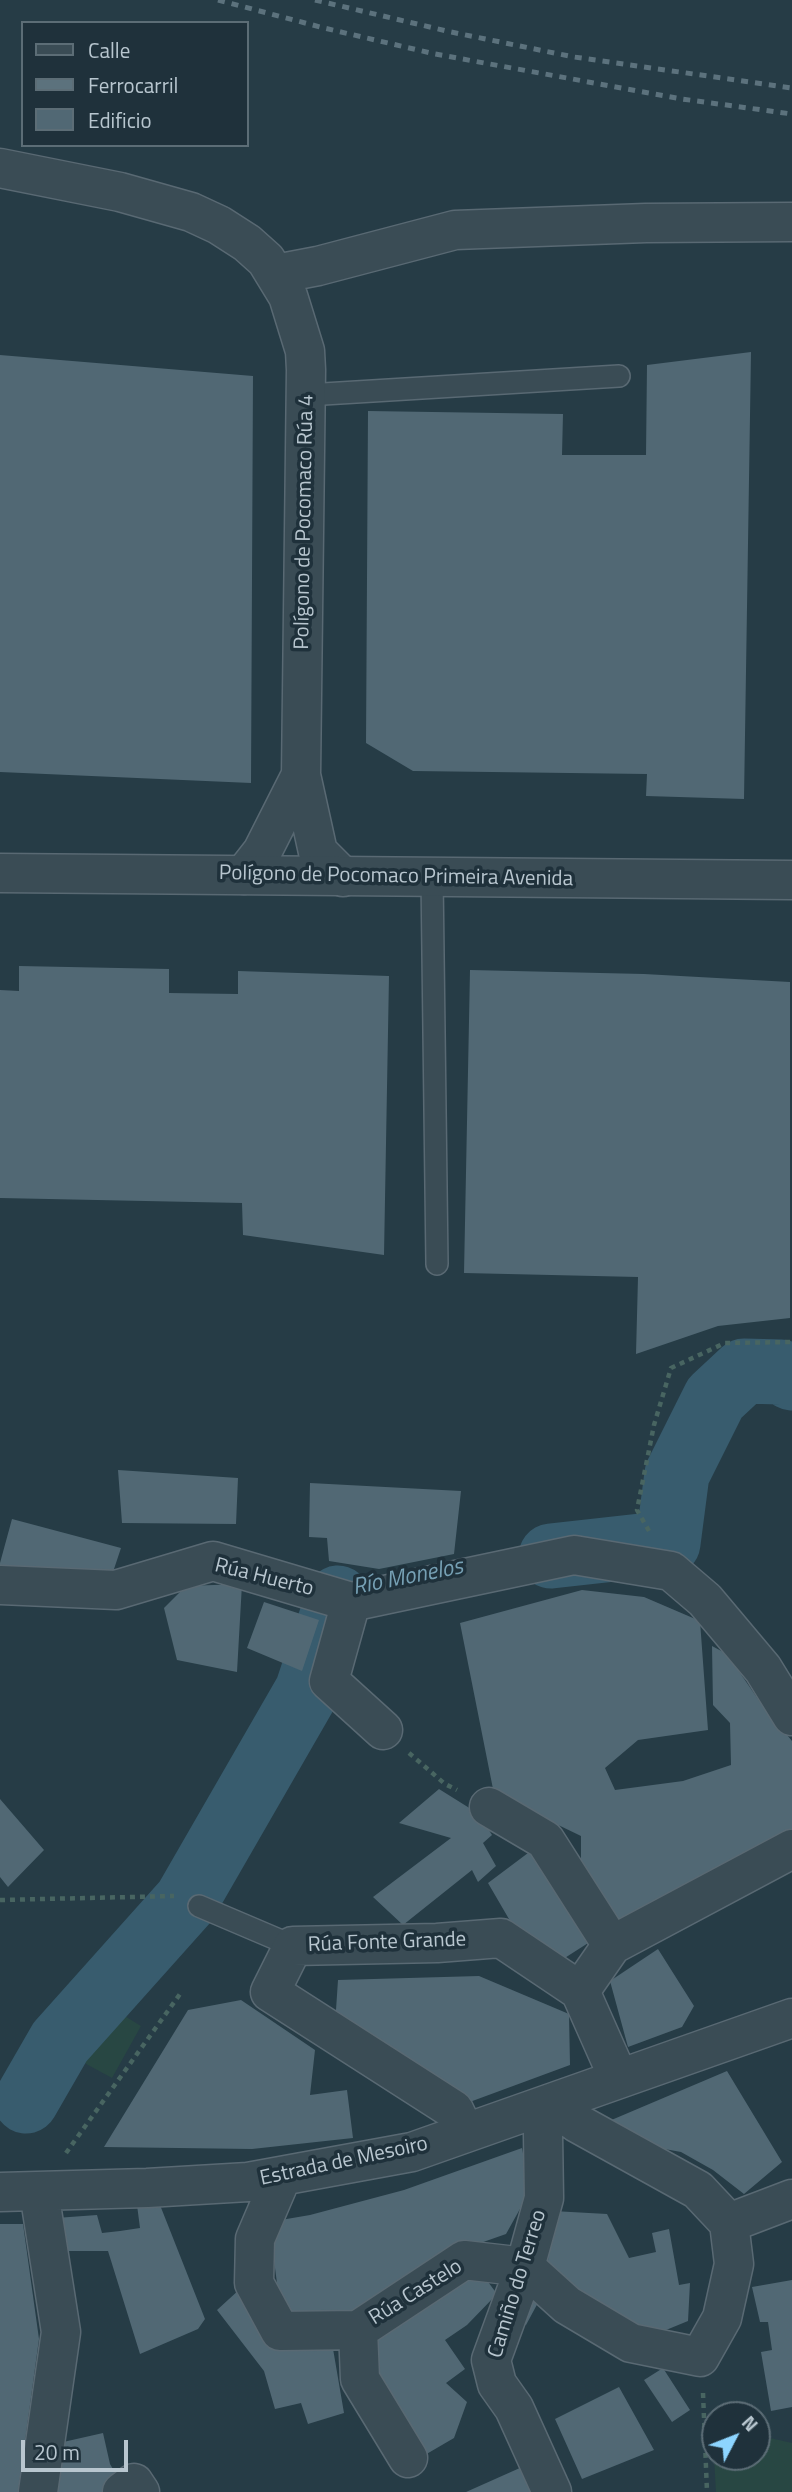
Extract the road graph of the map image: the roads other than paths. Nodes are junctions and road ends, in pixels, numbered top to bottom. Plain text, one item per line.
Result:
1 (0, 168) edge
2 (792, 222) edge
3 (276, 274) junction
4 (619, 376) dead end
5 (307, 395) junction
6 (301, 775) junction
7 (0, 873) edge
8 (244, 875) junction
9 (343, 877) junction
10 (432, 877) junction
11 (792, 880) edge
12 (437, 1264) dead end
13 (0, 1585) edge
14 (351, 1602) junction
15 (792, 1716) edge
16 (383, 1730) road end
17 (489, 1807) road end
18 (792, 1849) edge
19 (200, 1906) dead end
20 (612, 1945) junction
21 (293, 1946) junction
22 (580, 1991) junction
23 (792, 2018) edge
24 (619, 2079) junction
25 (551, 2104) junction
26 (465, 2133) junction
27 (282, 2176) junction
28 (0, 2192) edge
29 (39, 2192) junction
30 (792, 2199) edge
31 (729, 2223) junction
32 (525, 2267) junction
33 (358, 2330) junction
34 (408, 2458) dead end
35 (38, 2492) edge
36 (122, 2492) edge
37 (140, 2492) edge
38 (552, 2492) edge

1 - 3 street, Polígono de Pocomaco Rúa 4
2 - 3 street
3 - 5 street, Polígono de Pocomaco Rúa 4
4 - 5 lane
5 - 6 street, Polígono de Pocomaco Rúa 4
6 - 8 street, Polígono de Pocomaco Rúa 4
6 - 9 street, Polígono de Pocomaco Rúa 4
7 - 8 street, Polígono de Pocomaco Primeira Avenida
8 - 9 street, Polígono de Pocomaco Primeira Avenida
9 - 10 street, Polígono de Pocomaco Primeira Avenida
10 - 11 street, Polígono de Pocomaco Primeira Avenida
10 - 12 lane
13 - 14 street, Rúa Huerto
14 - 15 street, Rúa Huerto
14 - 16 street
17 - 20 street
18 - 20 street
19 - 21 lane
20 - 22 street
21 - 22 street, Rúa Fonte Grande
21 - 26 street, Rúa Fonte Grande
22 - 24 street
23 - 24 street, Estrada de Mesoiro
24 - 25 street, Estrada de Mesoiro
25 - 26 street, Estrada de Mesoiro
25 - 31 street
25 - 32 street, Camiño do Terreo
26 - 27 street, Estrada de Mesoiro
27 - 29 street, Estrada de Mesoiro
27 - 33 street, Rúa Castelo
28 - 29 street, Estrada de Mesoiro
29 - 35 street
30 - 31 street
31 - 32 street
32 - 33 street, Rúa Castelo
32 - 38 street, Camiño do Terreo
33 - 34 street, Rúa Castelo
36 - 37 street

